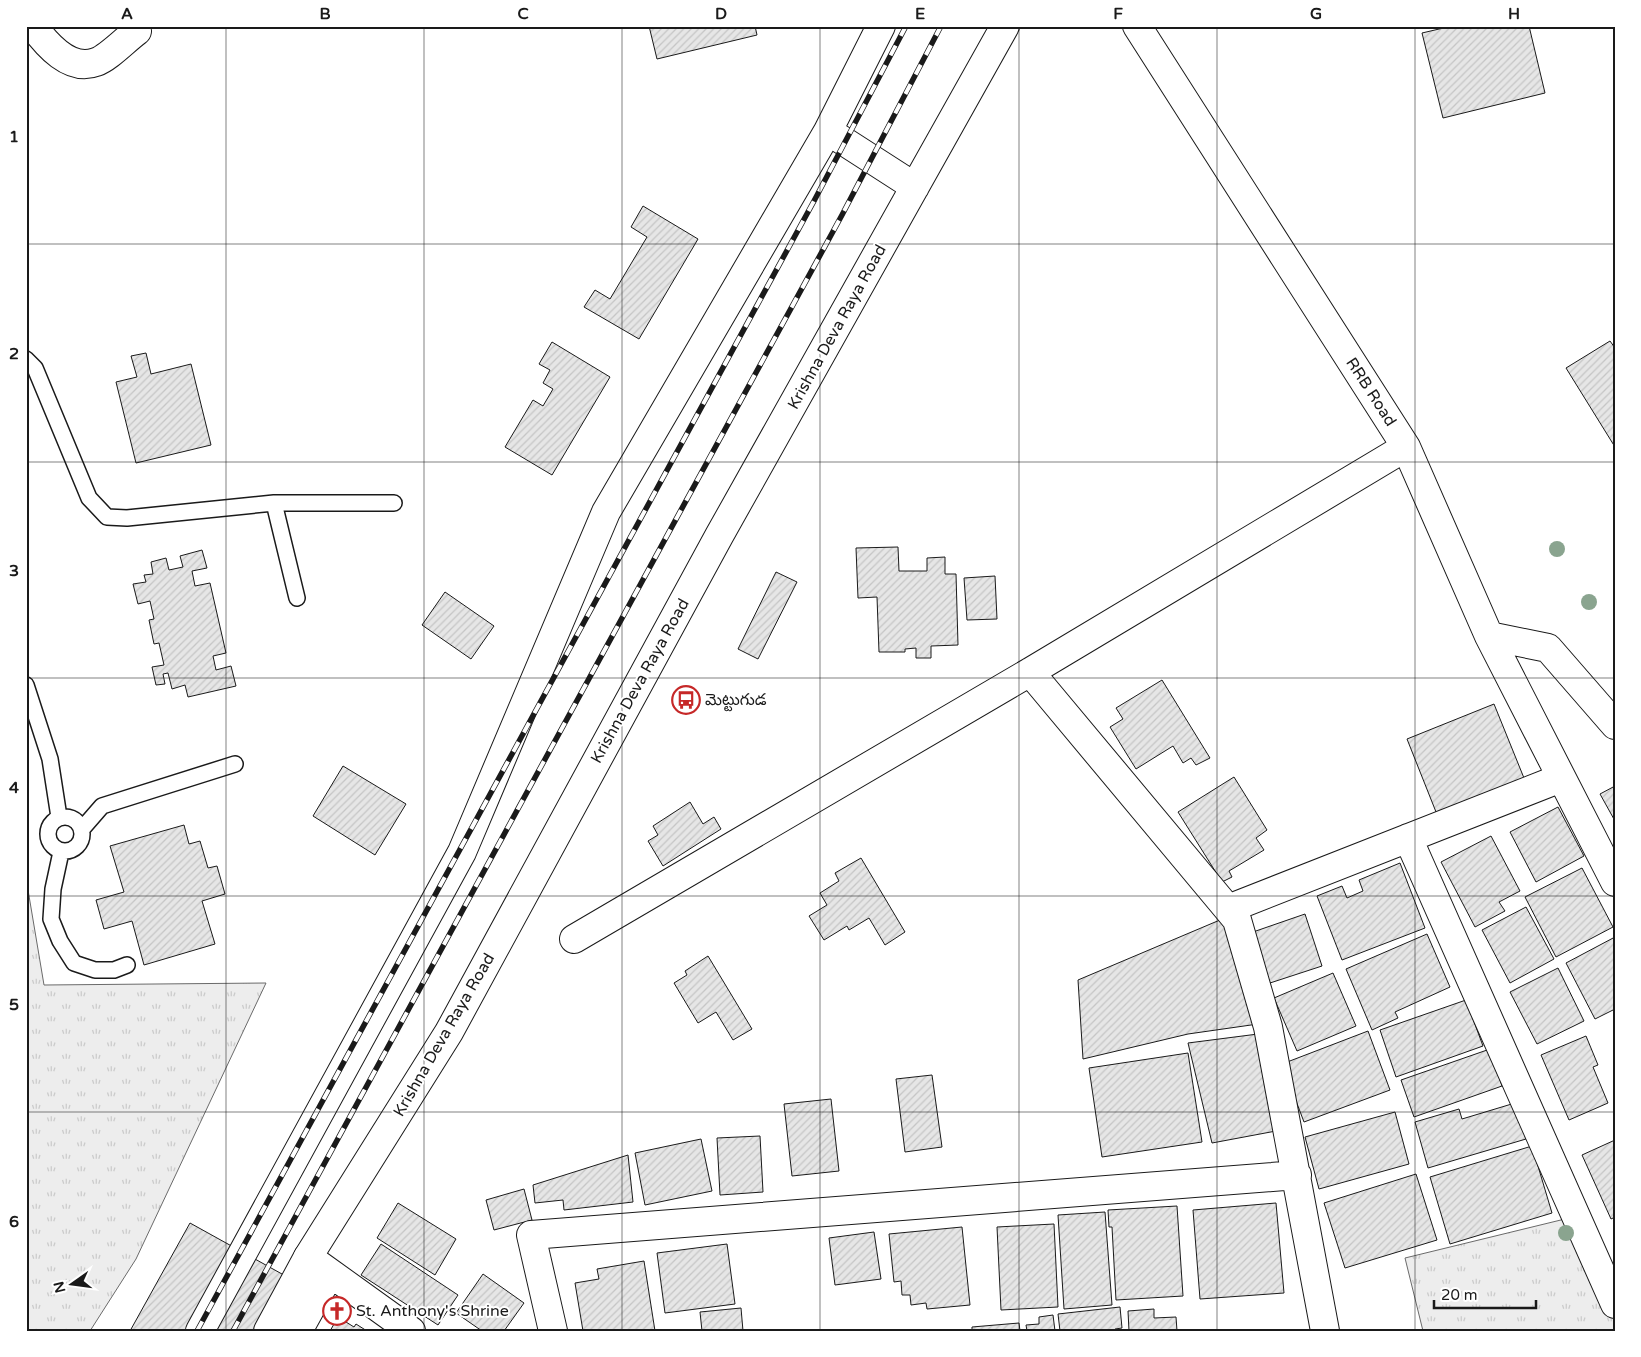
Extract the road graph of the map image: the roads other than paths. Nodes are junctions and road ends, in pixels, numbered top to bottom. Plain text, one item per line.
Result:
1 (33, 26) edge
2 (881, 26) edge
3 (1004, 26) edge
4 (1137, 26) edge
5 (137, 31) dead end
6 (828, 131) junction
7 (915, 187) junction
8 (26, 359) edge
9 (1406, 447) junction
10 (394, 502) dead end
11 (274, 503) junction
12 (297, 598) dead end
13 (1489, 636) junction
14 (1030, 672) junction
15 (26, 685) edge
16 (1615, 725) edge
17 (235, 764) dead end
18 (1560, 778) junction
19 (59, 817) junction
20 (82, 829) junction
21 (1408, 838) junction
22 (61, 852) junction
23 (1615, 882) edge
24 (1228, 909) junction
25 (574, 939) dead end
26 (127, 965) dead end
27 (1298, 1175) junction
28 (308, 1257) junction
29 (330, 1273) junction
30 (1615, 1304) edge
31 (200, 1331) edge
32 (268, 1331) edge
33 (298, 1331) edge
34 (411, 1331) edge
35 (553, 1331) edge
36 (1325, 1331) edge

1 - 5 street
2 - 6 street
3 - 7 street, Krishna Deva Raya Road
4 - 9 street, RRB Road
6 - 7 street
6 - 31 street
7 - 28 street, Krishna Deva Raya Road
8 - 11 lane
9 - 13 street, RRB Road
9 - 14 street
10 - 11 lane
11 - 12 lane
13 - 16 street
13 - 18 street, RRB Road
14 - 24 street
14 - 25 street
15 - 19 lane
17 - 20 lane
18 - 21 street
18 - 23 street, RRB Road
19 - 20 lane
19 - 22 lane
20 - 22 lane
21 - 24 street
21 - 30 street
22 - 26 lane
24 - 27 street
27 - 35 street
27 - 36 street
28 - 29 street
28 - 32 street, Krishna Deva Raya Road
29 - 33 street
29 - 34 street

